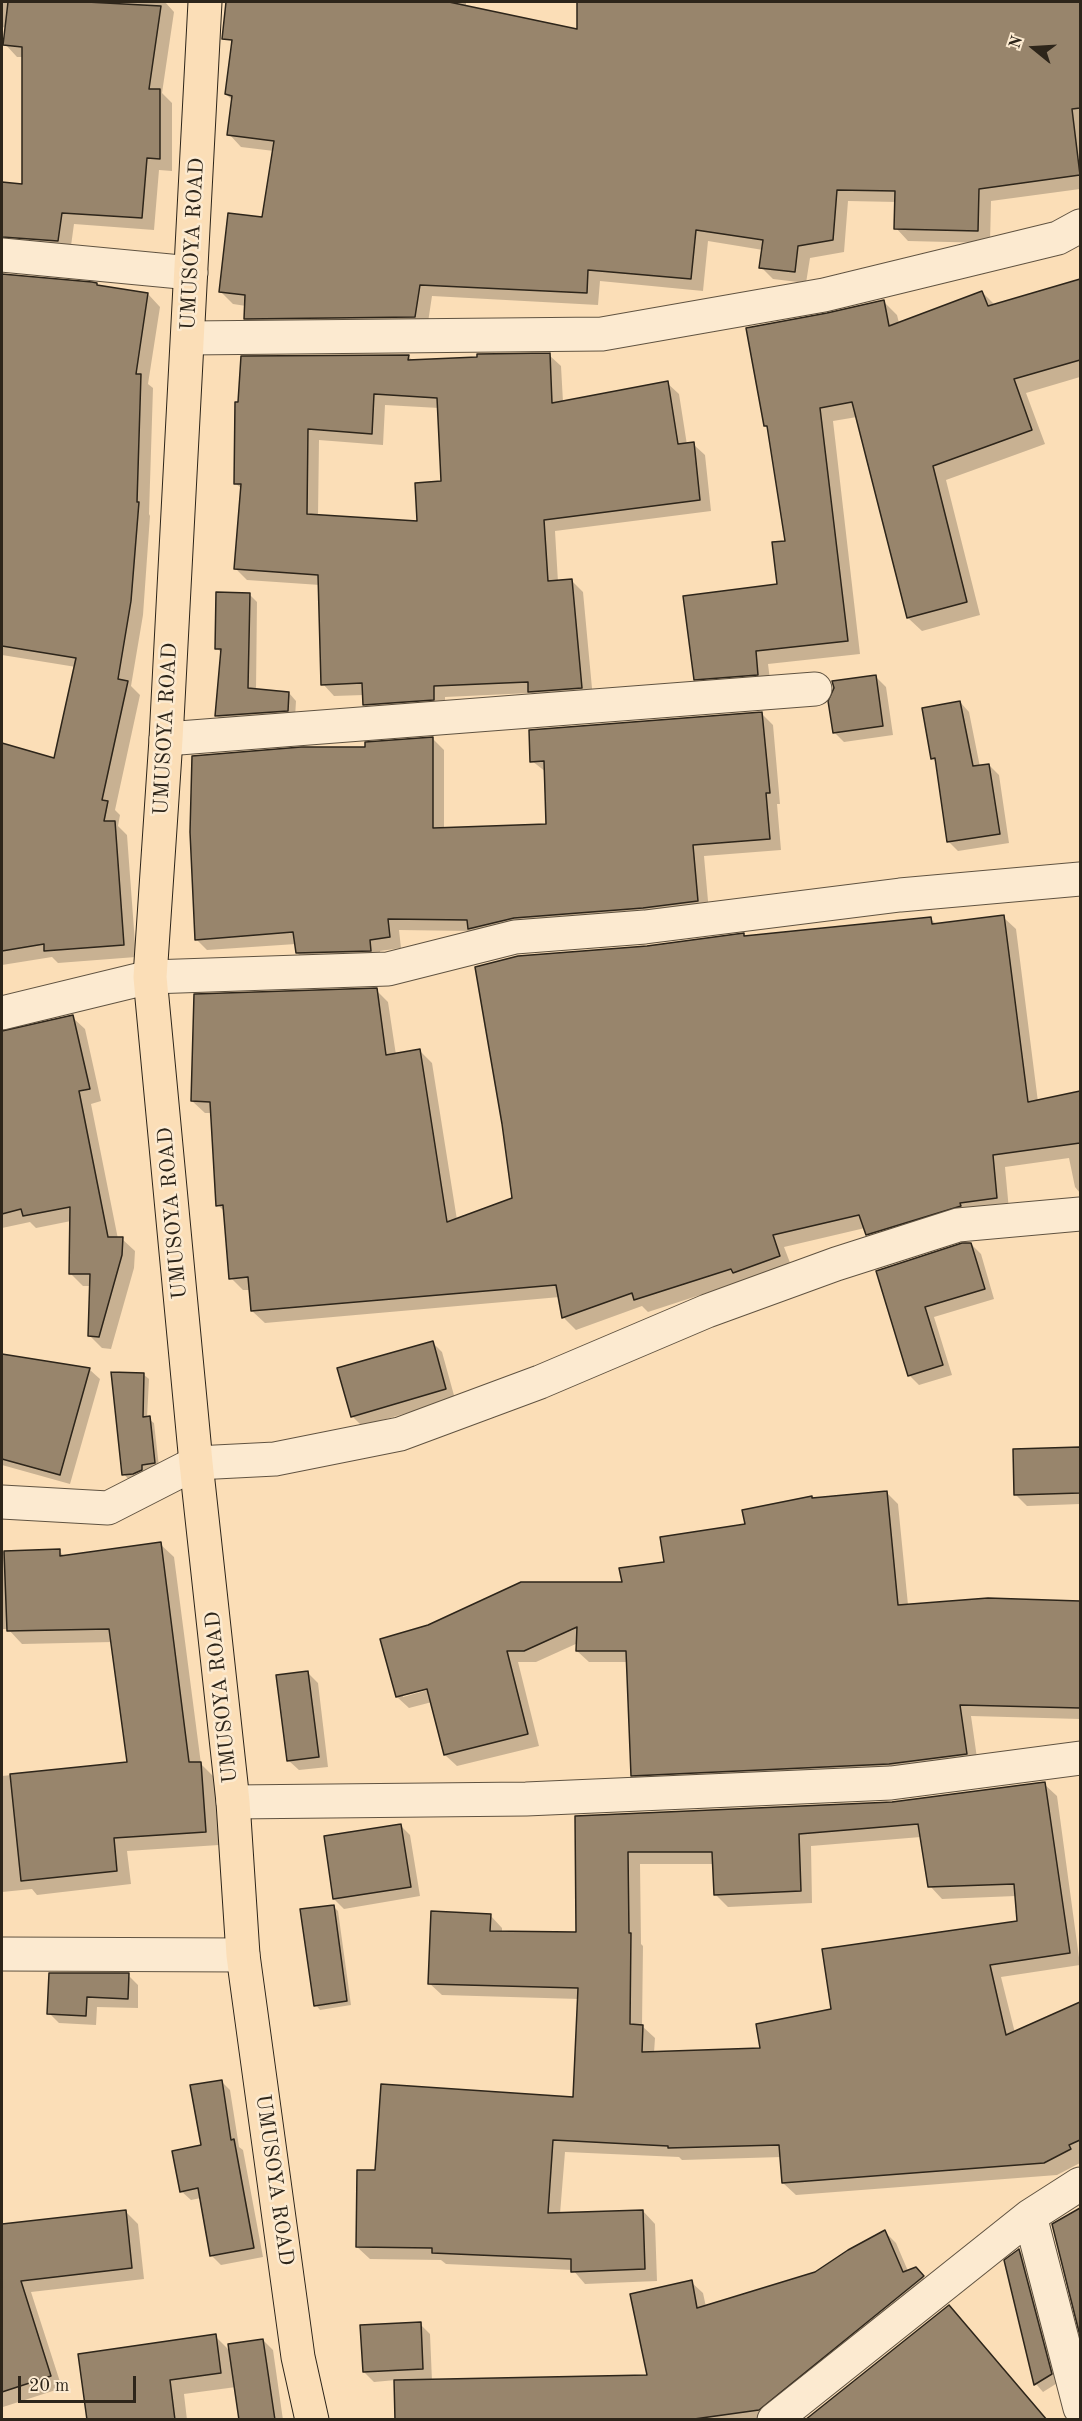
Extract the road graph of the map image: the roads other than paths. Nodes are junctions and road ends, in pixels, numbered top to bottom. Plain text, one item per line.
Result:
1 (205, 2) edge
2 (1080, 226) edge
3 (2, 255) edge
4 (191, 273) junction
5 (188, 338) junction
6 (815, 689) dead end
7 (166, 740) junction
8 (1080, 879) edge
9 (150, 977) junction
10 (2, 1013) edge
11 (1080, 1214) edge
12 (196, 1463) junction
13 (2, 1502) edge
14 (1080, 1758) edge
15 (233, 1802) junction
16 (2, 1954) edge
17 (243, 1955) junction
18 (1080, 2184) edge
19 (1030, 2216) junction
20 (1080, 2408) edge
21 (312, 2420) edge
22 (774, 2420) edge

1 - 4 main road, UMUSOYA ROAD
2 - 5 street
3 - 4 street
4 - 5 main road, UMUSOYA ROAD
5 - 7 main road, UMUSOYA ROAD
6 - 7 street
7 - 9 main road, UMUSOYA ROAD
8 - 9 street
9 - 10 street
9 - 12 main road, UMUSOYA ROAD
11 - 12 street
12 - 13 street
12 - 15 main road, UMUSOYA ROAD
14 - 15 street
15 - 17 main road, UMUSOYA ROAD
16 - 17 street
17 - 21 main road, UMUSOYA ROAD
18 - 19 street
19 - 20 street
19 - 22 street

